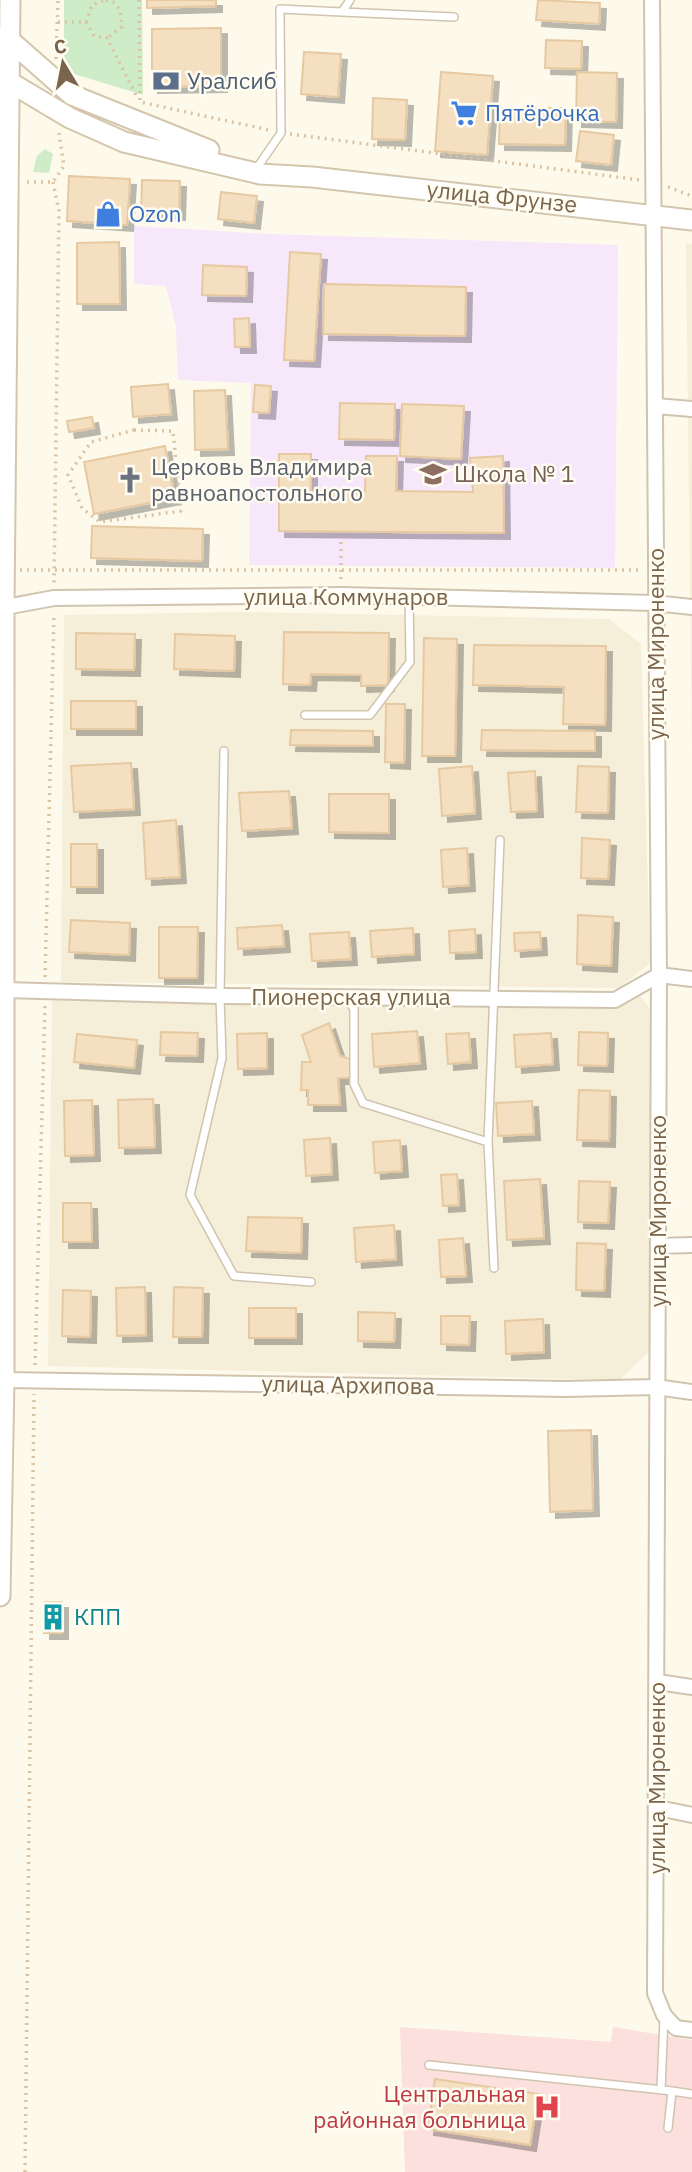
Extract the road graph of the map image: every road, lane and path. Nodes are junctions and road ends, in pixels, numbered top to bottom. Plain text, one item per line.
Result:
1 (10, 0) edge
2 (106, 0) edge
3 (139, 0) edge
4 (350, 0) edge
5 (652, 0) edge
6 (342, 12) junction
7 (454, 17) dead end
8 (58, 22) dead end
9 (86, 22) junction
10 (5, 36) edge
11 (107, 38) junction
12 (5, 79) edge
13 (128, 98) dead end
14 (140, 102) junction
15 (281, 133) junction
16 (259, 165) junction
17 (312, 177) junction
18 (651, 181) junction
19 (53, 182) dead end
20 (692, 196) edge
21 (652, 214) junction
22 (692, 220) edge
23 (656, 406) junction
24 (692, 409) edge
25 (4, 423) edge
26 (56, 475) junction
27 (68, 475) junction
28 (341, 542) dead end
29 (54, 568) junction
30 (4, 571) junction
31 (655, 571) junction
32 (341, 572) junction
33 (342, 595) junction
34 (409, 597) junction
35 (54, 598) junction
36 (655, 603) junction
37 (2, 607) edge
38 (692, 607) edge
39 (305, 715) dead end
40 (224, 751) dead end
41 (500, 840) dead end
42 (2, 845) edge
43 (2, 919) edge
44 (659, 975) junction
45 (692, 979) edge
46 (4, 990) junction
47 (45, 990) junction
48 (344, 995) junction
49 (220, 996) junction
50 (493, 998) junction
51 (488, 1142) junction
52 (692, 1245) edge
53 (657, 1246) junction
54 (494, 1268) dead end
55 (2, 1280) edge
56 (311, 1282) dead end
57 (4, 1380) junction
58 (34, 1380) junction
59 (656, 1387) junction
60 (692, 1392) edge
61 (0, 1596) edge
62 (658, 1682) junction
63 (692, 1687) edge
64 (658, 1808) junction
65 (692, 1815) edge
66 (664, 2014) junction
67 (692, 2030) edge
68 (429, 2065) dead end
69 (661, 2090) junction
70 (672, 2091) junction
71 (692, 2094) edge
72 (668, 2129) dead end
73 (25, 2172) edge

1 - 10 main road
2 - 9 path
2 - 11 path
3 - 14 path
4 - 6 lane
5 - 18 street, улица Мироненко
6 - 7 lane
6 - 15 lane
8 - 9 path
9 - 11 path
10 - 12 main road
10 - 16 main road, улица Фрунзе
11 - 14 path
12 - 17 main road, улица Фрунзе
12 - 25 main road
13 - 14 path
14 - 15 path
15 - 16 lane
15 - 18 path
16 - 17 main road, улица Фрунзе
17 - 21 main road, улица Фрунзе
18 - 20 path
18 - 21 street, улица Мироненко
19 - 26 path
21 - 22 main road, улица Фрунзе
21 - 23 street, улица Мироненко
23 - 24 street
23 - 31 street, улица Мироненко
25 - 30 main road
26 - 27 path
26 - 29 path
27 - 27 path
28 - 32 path
29 - 30 path
29 - 32 path
29 - 35 path
30 - 37 main road
31 - 32 path
31 - 36 street, улица Мироненко
32 - 33 path
33 - 34 street, улица Коммунаров
33 - 35 street, улица Коммунаров
34 - 36 street, улица Коммунаров
34 - 39 lane
35 - 37 street, улица Коммунаров
35 - 47 path
36 - 38 street, улица Коммунаров
36 - 44 street, улица Мироненко
37 - 42 main road
40 - 49 lane
41 - 50 lane
42 - 43 main road
43 - 46 main road
44 - 45 street
44 - 50 street, Пионерская улица
44 - 53 street, улица Мироненко
46 - 47 street, Пионерская улица
46 - 55 main road
47 - 49 street, Пионерская улица
47 - 58 path
48 - 49 street, Пионерская улица
48 - 50 street, Пионерская улица
48 - 51 lane
49 - 56 lane
50 - 51 lane
51 - 54 lane
52 - 53 street
53 - 59 street, улица Мироненко
55 - 57 main road
57 - 58 street, улица Архипова
57 - 61 main road
58 - 59 street, улица Архипова
58 - 73 path
59 - 60 street, улица Архипова
59 - 62 street, улица Мироненко
62 - 63 street
62 - 64 street, улица Мироненко
64 - 65 street
64 - 66 street, улица Мироненко
66 - 67 street
66 - 69 lane
68 - 69 lane
69 - 70 lane
70 - 71 lane
70 - 72 lane

